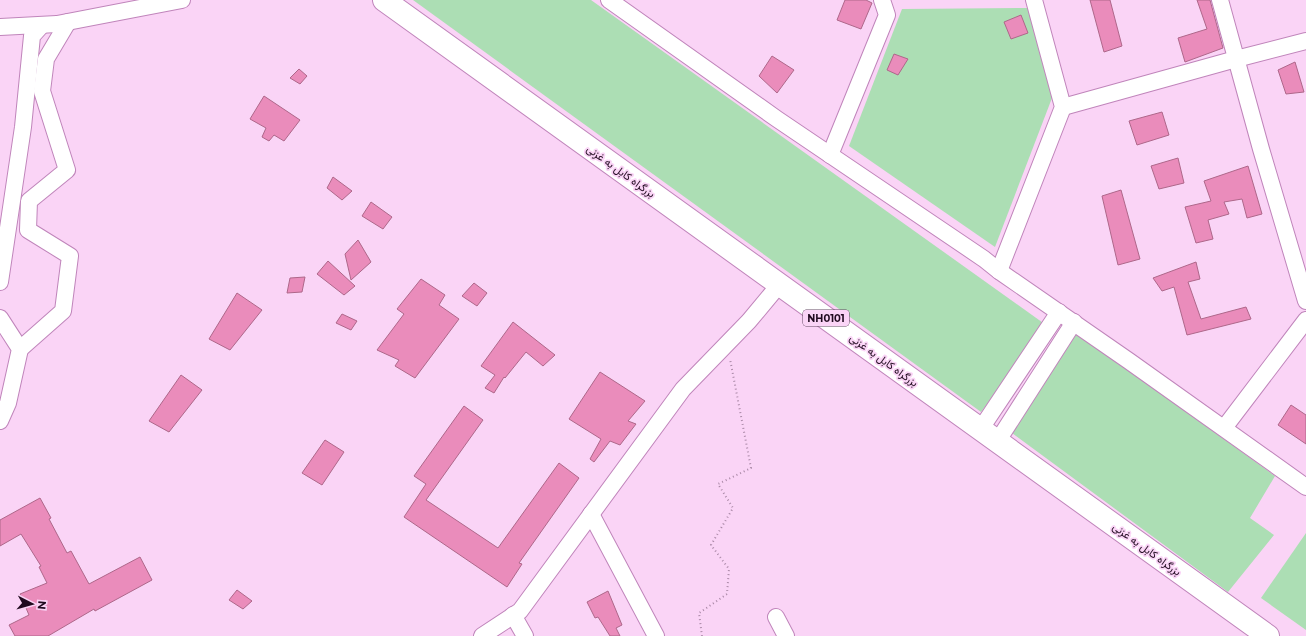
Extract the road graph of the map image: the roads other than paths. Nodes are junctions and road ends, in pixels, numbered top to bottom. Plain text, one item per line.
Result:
1 (182, 0) edge
2 (384, 0) edge
3 (609, 0) edge
4 (882, 0) edge
5 (1034, 0) edge
6 (1220, 0) edge
7 (68, 22) junction
8 (42, 25) junction
9 (0, 27) edge
10 (1306, 41) edge
11 (1236, 59) junction
12 (1063, 107) junction
13 (830, 155) junction
14 (999, 271) junction
15 (0, 282) edge
16 (779, 285) junction
17 (1306, 300) edge
18 (1059, 312) junction
19 (0, 318) edge
20 (1306, 320) edge
21 (1074, 322) junction
22 (20, 349) junction
23 (0, 420) edge
24 (1224, 428) junction
25 (989, 436) junction
26 (1306, 487) edge
27 (591, 514) junction
28 (513, 615) junction
29 (776, 617) dead end
30 (482, 636) edge
31 (524, 636) edge
32 (656, 636) edge
33 (786, 636) edge
34 (1268, 636) edge

1 - 7 street
2 - 16 highway, بزرگراه کابل به غزنی / NH0101
3 - 13 street
4 - 13 street
5 - 12 street
6 - 11 street
7 - 8 street
7 - 22 street
8 - 9 street
8 - 15 street
10 - 11 street
11 - 12 street
11 - 17 street
12 - 14 street
13 - 14 street
14 - 18 street
16 - 25 highway, بزرگراه کابل به غزنی / NH0101
16 - 27 street
18 - 21 street
18 - 25 street
19 - 22 street
20 - 24 street
21 - 24 street
21 - 25 street
22 - 23 street
24 - 26 street
25 - 34 highway, بزرگراه کابل به غزنی / NH0101
27 - 28 street
27 - 32 street
28 - 30 street
28 - 31 street
29 - 33 street

